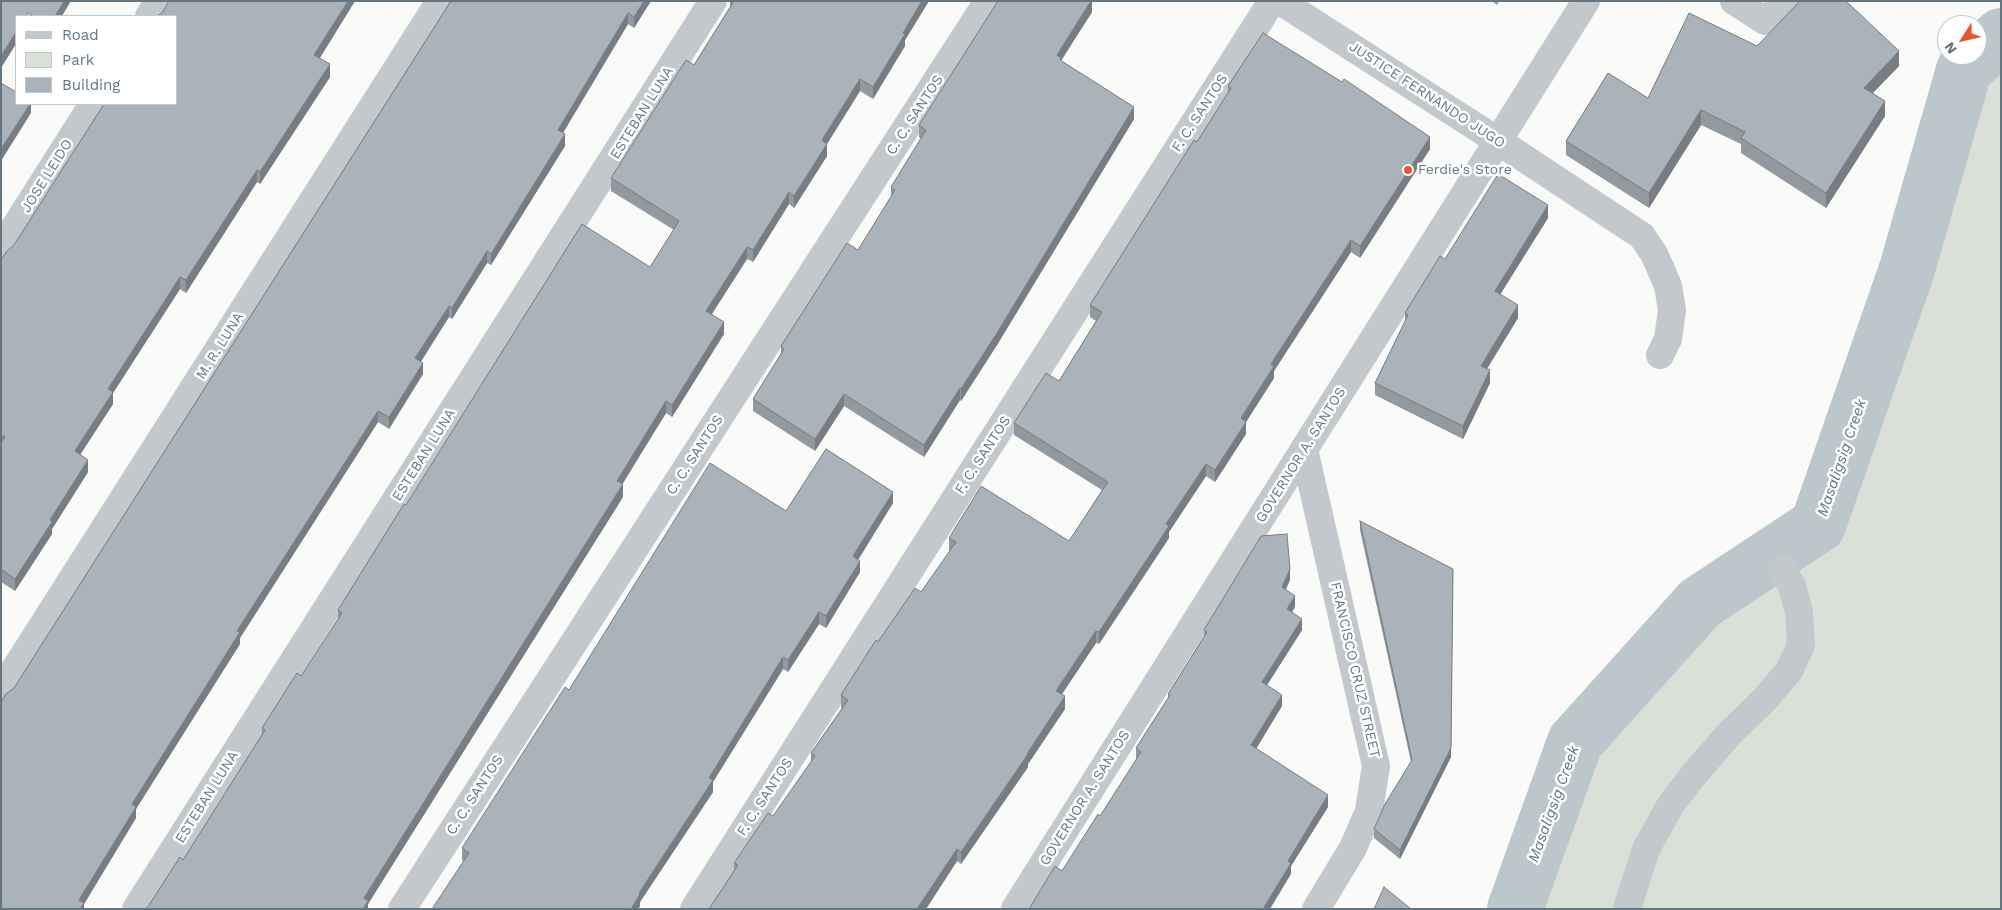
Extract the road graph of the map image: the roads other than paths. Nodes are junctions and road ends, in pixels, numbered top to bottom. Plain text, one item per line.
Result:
1 (159, 1) edge
2 (440, 1) edge
3 (713, 1) edge
4 (988, 1) edge
5 (1272, 1) edge
6 (1280, 1) edge
7 (1586, 1) edge
8 (1734, 1) edge
9 (1786, 1) edge
10 (150, 15) edge
11 (93, 105) edge
12 (1498, 141) junction
13 (1, 249) edge
14 (1660, 354) dead end
15 (1304, 449) junction
16 (1781, 568) dead end
17 (1, 691) edge
18 (136, 909) edge
19 (402, 909) edge
20 (694, 909) edge
21 (1015, 909) edge
22 (1316, 909) edge
23 (1627, 909) edge

1 - 10 street
2 - 17 street, M. R. LUNA
3 - 18 street, ESTEBAN LUNA
4 - 19 street, C. C. SANTOS
5 - 20 street, F. C. SANTOS
6 - 12 street, JUSTICE FERNANDO JUGO
7 - 12 street, GOVERNOR A. SANTOS
8 - 9 street
11 - 13 street, JOSE LEIDO
12 - 14 street, JUSTICE FERNANDO JUGO
12 - 15 street, GOVERNOR A. SANTOS
15 - 21 street, GOVERNOR A. SANTOS
15 - 22 street, FRANCISCO CRUZ STREET
16 - 23 street

